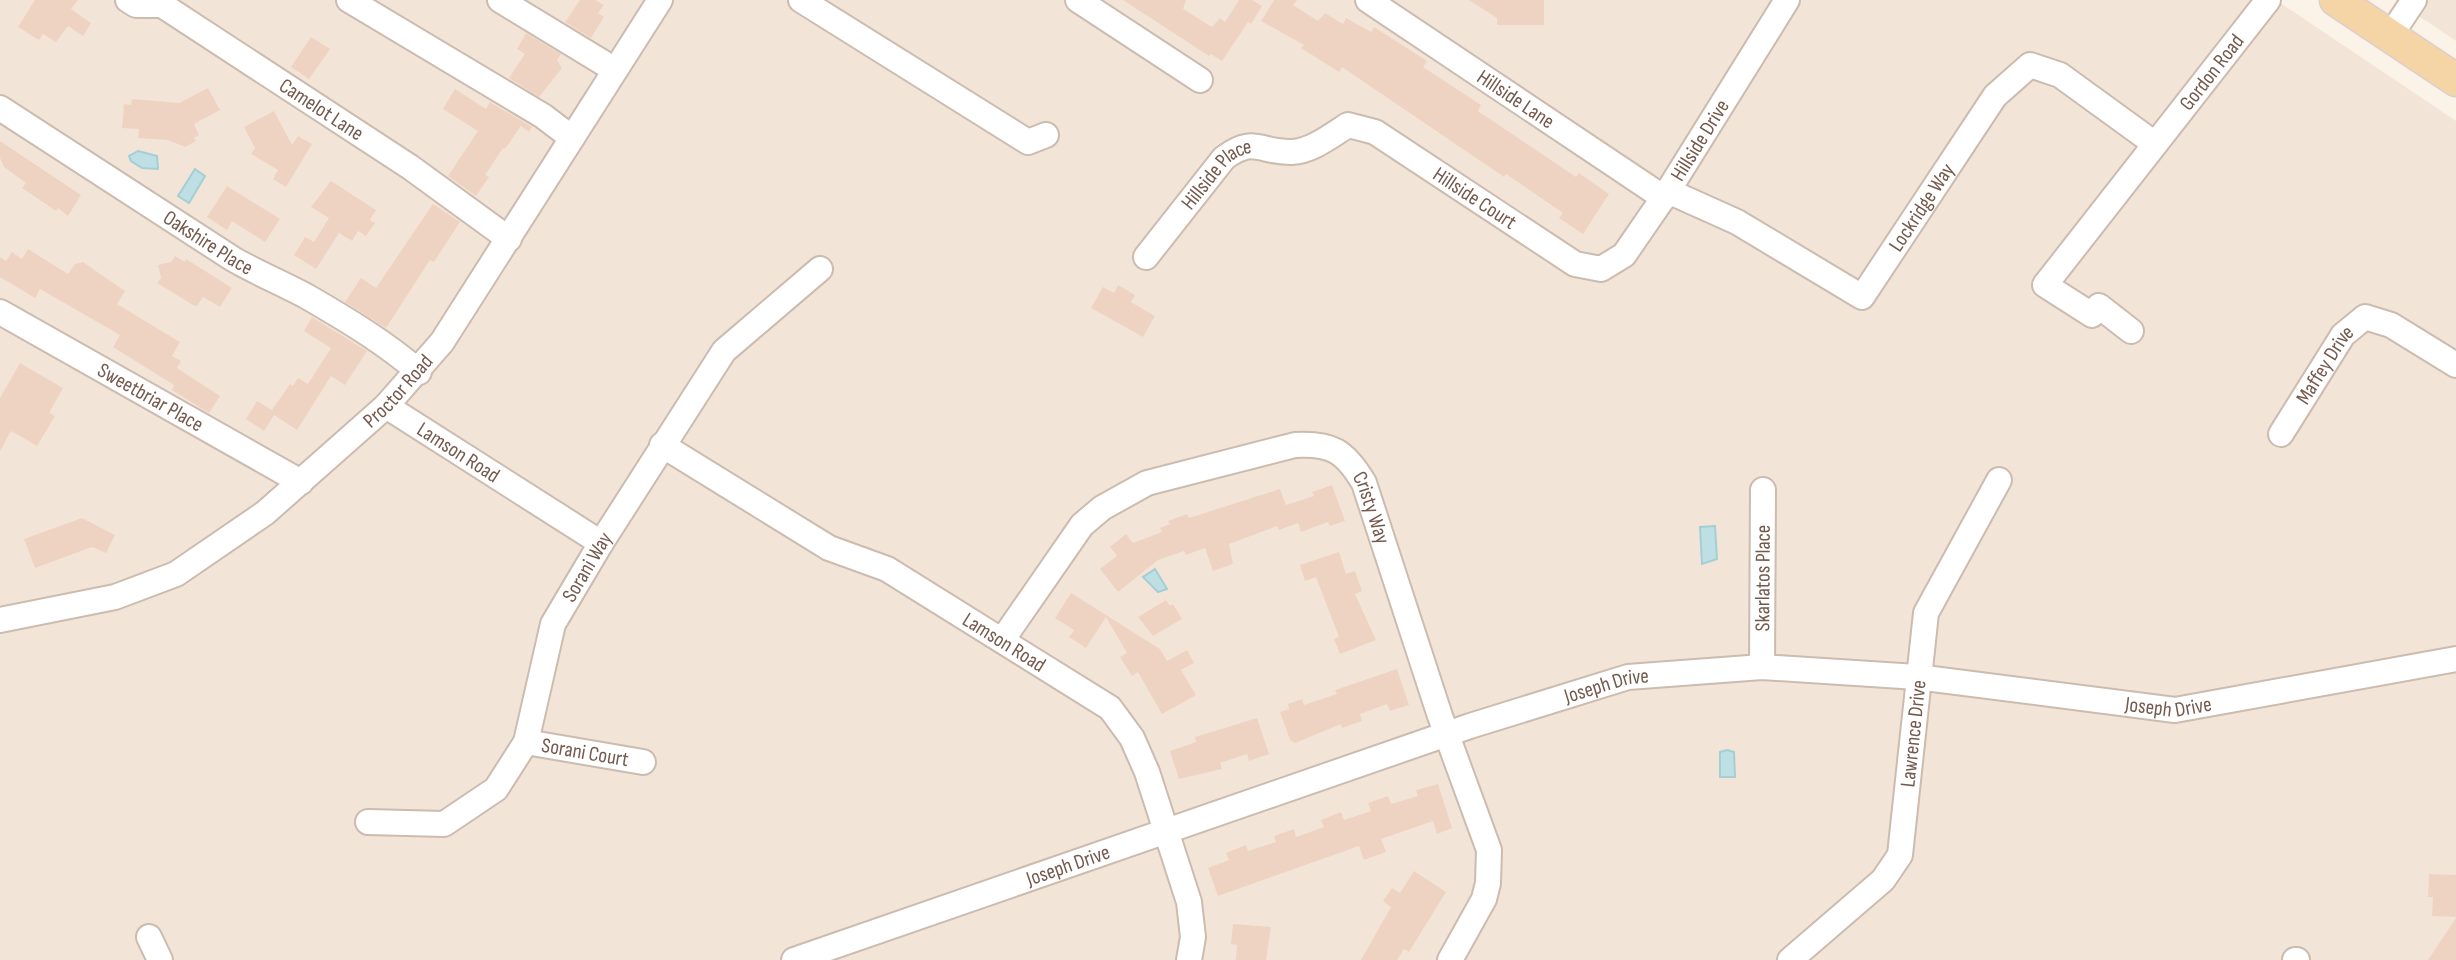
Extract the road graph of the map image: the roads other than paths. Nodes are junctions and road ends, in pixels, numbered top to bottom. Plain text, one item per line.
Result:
1 (128, 0) edge
2 (349, 0) edge
3 (500, 0) edge
4 (660, 0) edge
5 (801, 0) edge
6 (1078, 0) edge
7 (1368, 0) edge
8 (1787, 0) edge
9 (2269, 0) edge
10 (2336, 0) edge
11 (2414, 0) edge
12 (2390, 36) junction
13 (615, 70) junction
14 (1200, 79) dead end
15 (2456, 80) edge
16 (0, 108) edge
17 (1348, 125) joint
18 (1046, 135) dead end
19 (572, 138) junction
20 (2155, 144) junction
21 (1666, 194) junction
22 (509, 239) junction
23 (1146, 257) dead end
24 (820, 269) dead end
25 (1601, 269) joint
26 (0, 312) edge
27 (2131, 331) dead end
28 (2456, 365) edge
29 (419, 372) junction
30 (386, 406) junction
31 (2281, 434) dead end
32 (662, 445) junction
33 (1999, 480) dead end
34 (301, 482) junction
35 (1763, 490) dead end
36 (601, 543) junction
37 (0, 620) edge
38 (1003, 639) junction
39 (2456, 659) edge
40 (1762, 667) junction
41 (1917, 677) junction
42 (1447, 734) junction
43 (526, 742) junction
44 (643, 762) dead end
45 (368, 822) dead end
46 (1165, 830) junction
47 (149, 937) dead end
48 (160, 960) edge
49 (794, 960) edge
50 (1189, 960) edge
51 (1450, 960) edge
52 (1790, 960) edge

1 - 22 street, Camelot Lane
2 - 19 street
3 - 13 street
4 - 13 street, Proctor Road
5 - 18 street
6 - 14 street
7 - 21 street, Hillside Lane
8 - 21 street, Hillside Drive
9 - 20 street, Gordon Road
10 - 12 main road
11 - 12 street
12 - 15 main road
13 - 19 street, Proctor Road
16 - 29 street, Oakshire Place
17 - 23 street, Hillside Place
17 - 25 street, Hillside Court
19 - 22 street, Proctor Road
20 - 21 street, Lockridge Way
20 - 27 street, Gordon Road
21 - 25 street, Hillside Drive
22 - 29 street, Proctor Road
24 - 32 street, Sorani Way
26 - 34 street, Sweetbriar Place
28 - 31 street, Maffey Drive
29 - 30 street, Proctor Road
30 - 34 street, Proctor Road
30 - 36 street, Lamson Road
32 - 36 street, Sorani Way
32 - 38 street, Lamson Road
33 - 41 street, Lawrence Drive
34 - 37 street, Proctor Road
35 - 40 street, Skarlatos Place
36 - 43 street, Sorani Way
38 - 42 street, Cristy Way
38 - 46 street, Lamson Road
39 - 41 street, Joseph Drive
40 - 41 street, Joseph Drive
40 - 42 street, Joseph Drive
41 - 52 street, Lawrence Drive
42 - 46 street, Joseph Drive
42 - 51 street, Cristy Way
43 - 44 street, Sorani Court
43 - 45 street, Sorani Way
46 - 49 street, Joseph Drive
46 - 50 street, Lamson Road
47 - 48 street

